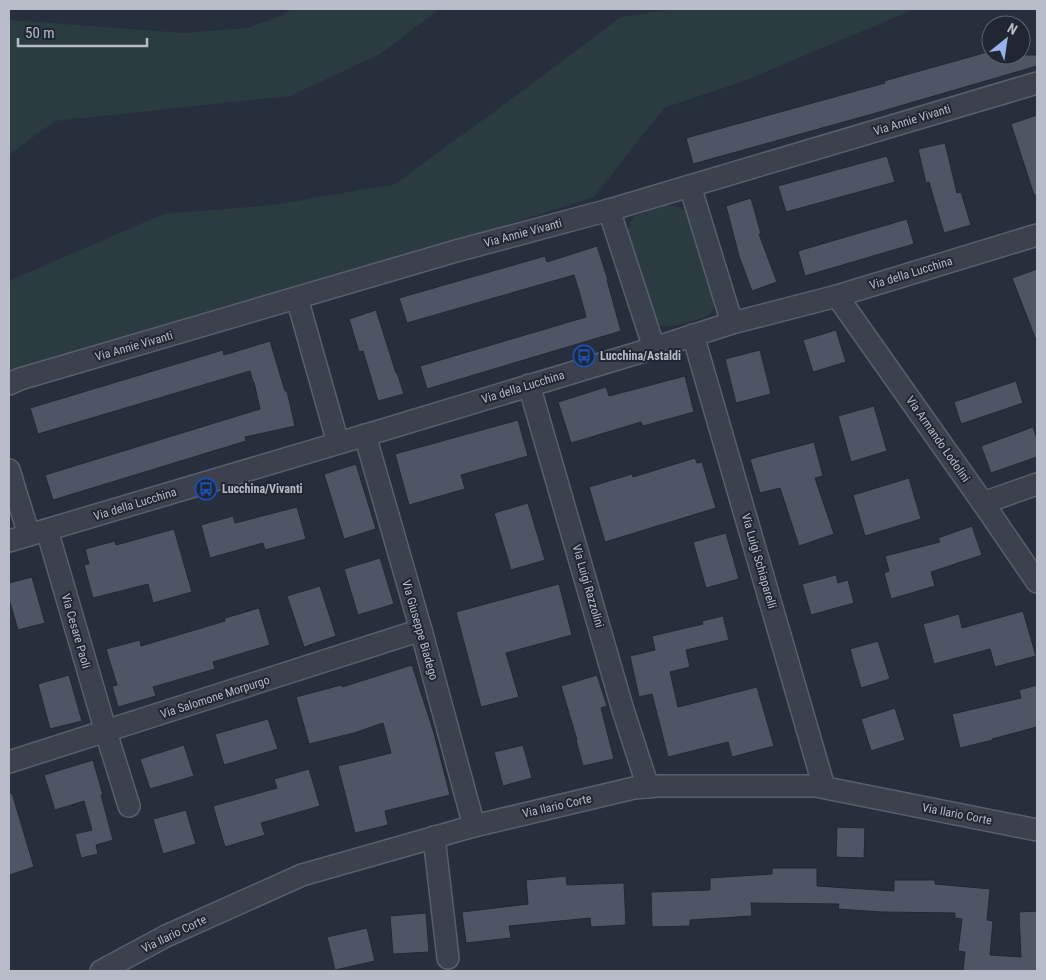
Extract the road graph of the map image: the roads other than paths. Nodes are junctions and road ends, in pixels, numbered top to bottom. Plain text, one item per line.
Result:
1 (1037, 82) edge
2 (690, 186) junction
3 (609, 210) junction
4 (1037, 235) edge
5 (837, 296) junction
6 (297, 298) junction
7 (732, 323) junction
8 (693, 335) junction
9 (654, 348) junction
10 (9, 384) edge
11 (530, 385) junction
12 (365, 435) junction
13 (338, 443) junction
14 (9, 470) edge
15 (1037, 484) edge
16 (983, 503) junction
17 (38, 532) junction
18 (9, 541) edge
19 (1037, 582) edge
20 (421, 630) junction
21 (106, 732) junction
22 (9, 762) edge
23 (648, 787) junction
24 (824, 787) junction
25 (129, 806) dead end
26 (474, 826) junction
27 (1037, 830) edge
28 (434, 837) junction
29 (451, 966) edge
30 (100, 971) edge

1 - 2 street, Via Annie Vivanti
2 - 3 street, Via Annie Vivanti
2 - 7 street
3 - 6 street, Via Annie Vivanti
3 - 9 street
4 - 5 street, Via della Lucchina
5 - 7 street, Via della Lucchina
5 - 16 street, Via Armando Lodolini
6 - 10 street, Via Annie Vivanti
6 - 13 street
7 - 8 street, Via della Lucchina
8 - 9 street, Via della Lucchina
8 - 24 street, Via Luigi Schiaparelli
9 - 11 street, Via della Lucchina
11 - 12 street, Via della Lucchina
11 - 23 street, Via Luigi Razzolini
12 - 13 street, Via della Lucchina
12 - 20 street, Via Giuseppe Biadego
13 - 17 street, Via della Lucchina
14 - 17 street
15 - 16 street
16 - 19 street, Via Armando Lodolini
17 - 18 street, Via della Lucchina
17 - 21 street, Via Cesare Paoli
20 - 21 street, Via Salomone Morpurgo
20 - 26 street, Via Giuseppe Biadego
21 - 22 street, Via Salomone Morpurgo
21 - 25 street, Via Cesare Paoli
23 - 24 street, Via Ilario Corte
23 - 26 street, Via Ilario Corte
24 - 27 street, Via Ilario Corte
26 - 28 street, Via Ilario Corte
28 - 29 street
28 - 30 street, Via Ilario Corte

